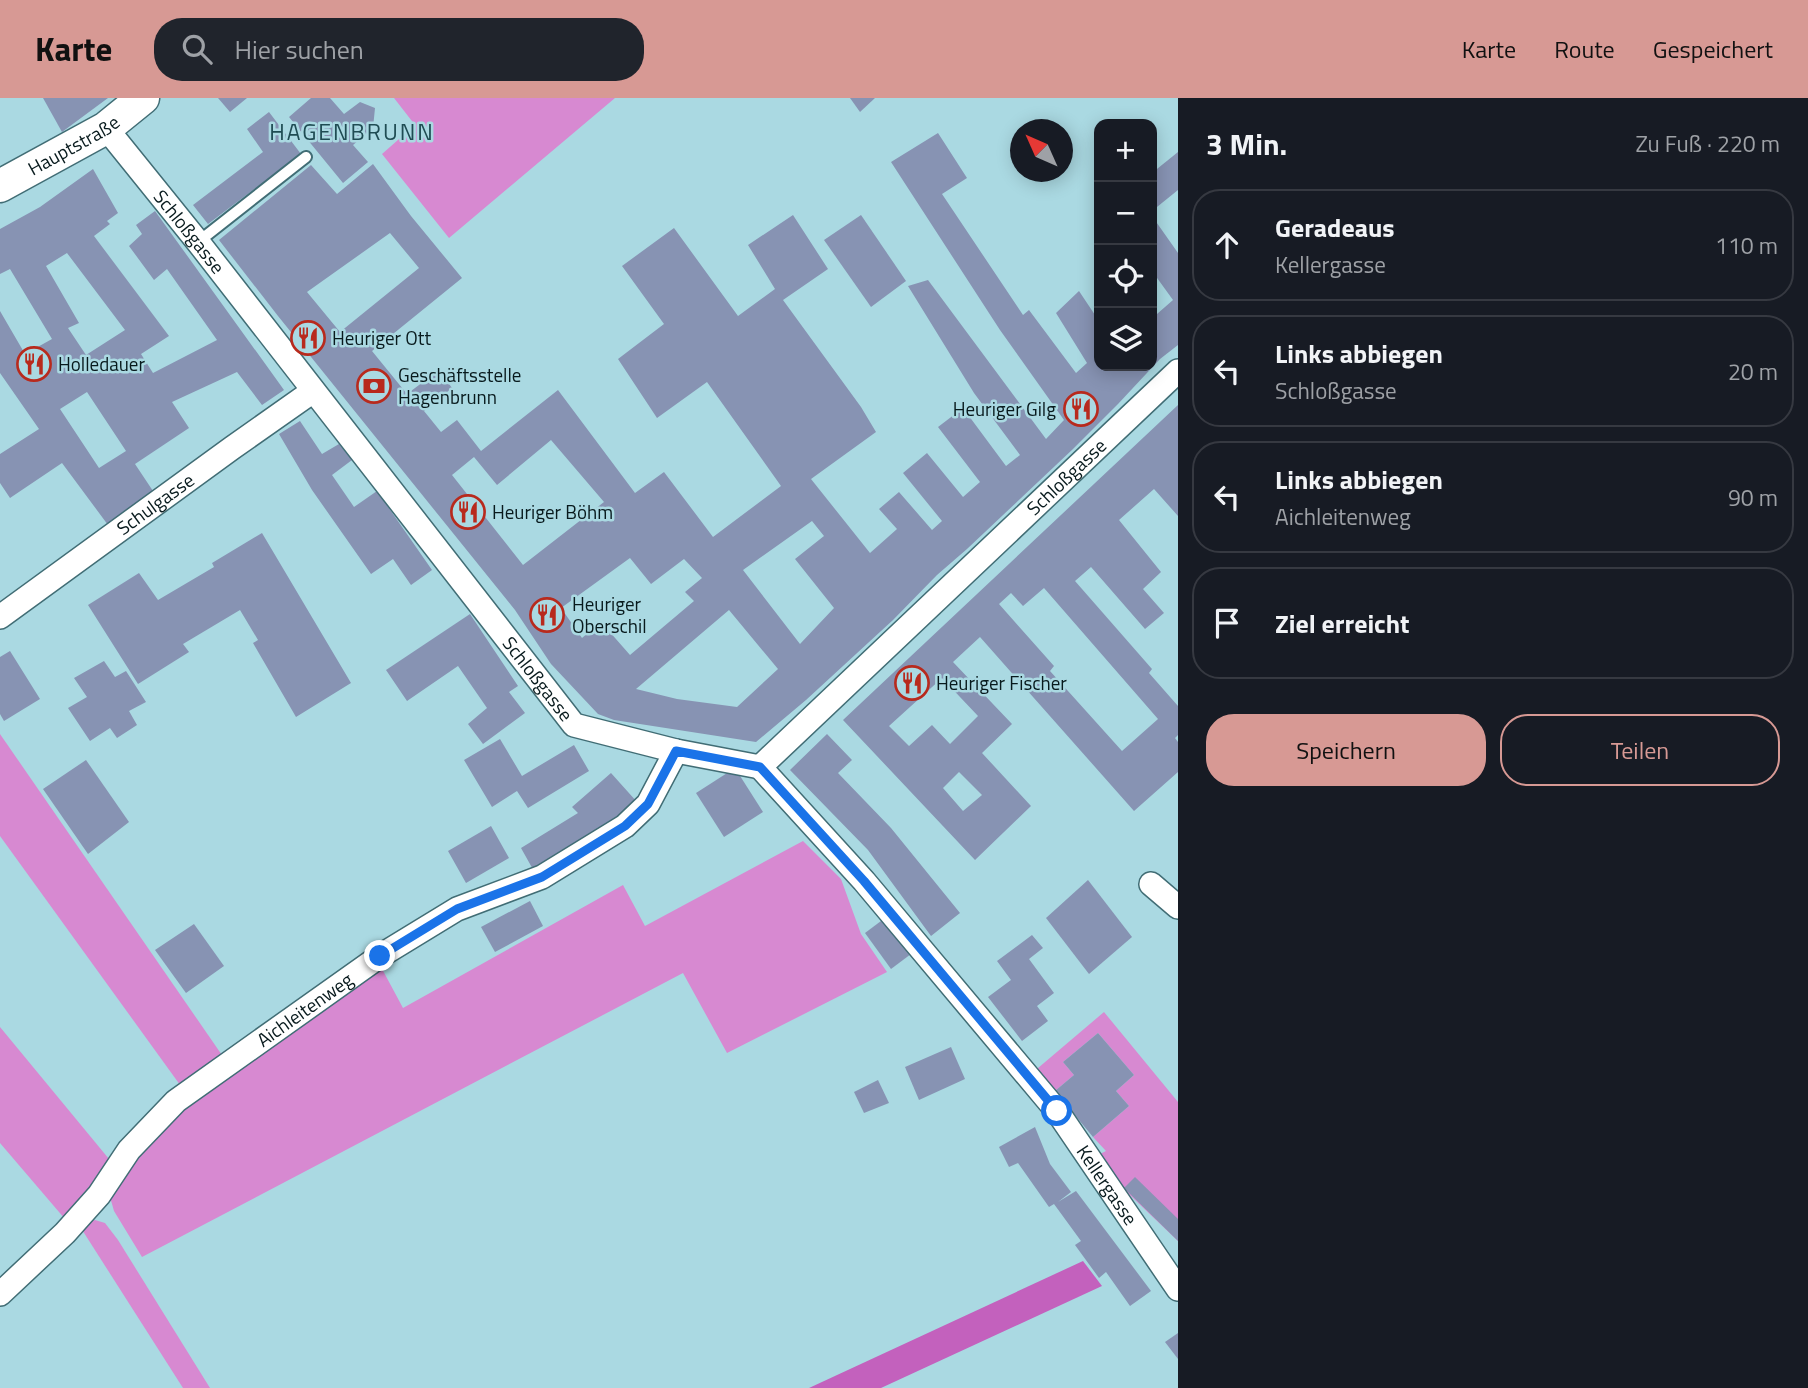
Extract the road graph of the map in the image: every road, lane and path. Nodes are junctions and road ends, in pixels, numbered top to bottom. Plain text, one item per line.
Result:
1 (143, 98) edge
2 (106, 128) junction
3 (306, 158) dead end
4 (0, 186) edge
5 (198, 242) junction
6 (1178, 371) edge
7 (313, 391) junction
8 (0, 617) edge
9 (676, 751) junction
10 (760, 767) junction
11 (1151, 884) dead end
12 (1178, 907) edge
13 (1178, 1289) edge
14 (0, 1294) edge

1 - 2 main road, Hauptstraße
2 - 4 main road, Hauptstraße
2 - 5 street, Schloßgasse
3 - 5 lane
5 - 7 street, Schloßgasse
6 - 10 street, Schloßgasse
7 - 8 street, Schulgasse
7 - 9 street, Schloßgasse
9 - 10 street, Schloßgasse
9 - 14 street, Aichleitenweg
10 - 13 street, Kellergasse
11 - 12 street

